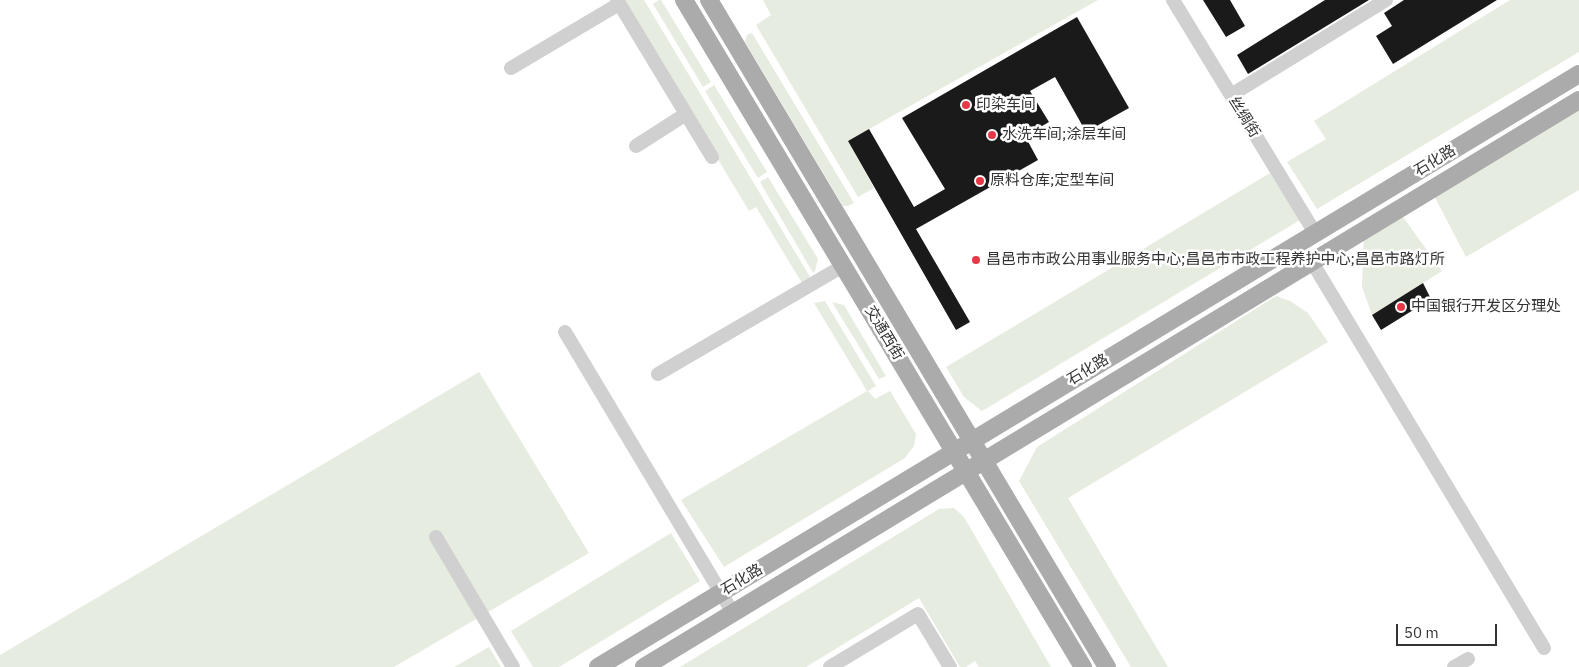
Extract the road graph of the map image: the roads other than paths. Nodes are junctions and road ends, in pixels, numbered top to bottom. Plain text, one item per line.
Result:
1 (684, 0) edge
2 (709, 0) edge
3 (1173, 0) edge
4 (1386, 0) edge
5 (618, 2) edge
6 (511, 68) dead end
7 (1579, 74) edge
8 (1231, 95) junction
9 (1579, 100) edge
10 (686, 114) junction
11 (636, 146) dead end
12 (712, 158) dead end
13 (1316, 233) junction
14 (1312, 262) junction
15 (843, 266) junction
16 (565, 332) dead end
17 (658, 374) dead end
18 (972, 441) junction
19 (954, 451) junction
20 (984, 461) junction
21 (967, 472) junction
22 (436, 537) dead end
23 (720, 593) junction
24 (733, 613) junction
25 (1544, 648) dead end
26 (1468, 658) dead end
27 (513, 667) edge
28 (598, 667) edge
29 (644, 667) edge
30 (830, 667) edge
31 (950, 667) edge
32 (1083, 667) edge
33 (1107, 667) edge
34 (1454, 667) edge

1 - 15 main road, 交通西街
2 - 18 main road, 交通西街
3 - 8 street, 丝绸街
4 - 8 street
5 - 6 street
5 - 10 street
7 - 13 main road, 石化路
8 - 13 street, 丝绸街
9 - 14 main road, 石化路
10 - 11 street
10 - 12 street
13 - 18 main road, 石化路
14 - 20 main road, 石化路
14 - 25 street
15 - 17 street
15 - 19 main road, 交通西街
16 - 23 street
18 - 19 main road, 石化路
18 - 20 main road, 交通西街
19 - 21 main road, 交通西街
19 - 23 main road, 石化路
20 - 21 main road, 石化路
20 - 33 main road, 交通西街
21 - 24 main road, 石化路
21 - 32 main road, 交通西街
22 - 27 street
23 - 24 street
23 - 28 main road, 石化路
24 - 29 main road, 石化路
26 - 34 street
30 - 31 street

